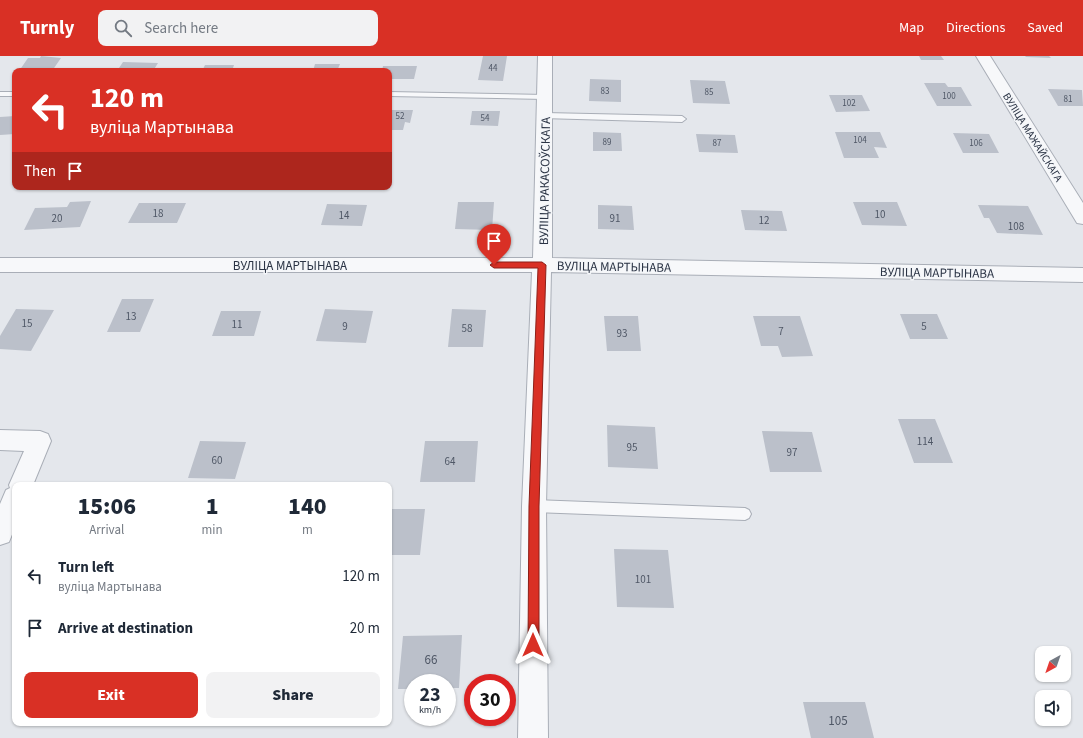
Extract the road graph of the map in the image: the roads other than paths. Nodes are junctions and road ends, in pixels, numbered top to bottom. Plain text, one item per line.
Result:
1 (545, 56) edge
2 (983, 56) edge
3 (0, 94) edge
4 (12, 94) edge
5 (392, 94) edge
6 (545, 106) junction
7 (682, 119) dead end
8 (1083, 218) edge
9 (0, 265) edge
10 (542, 265) junction
11 (1083, 275) edge
12 (0, 440) edge
13 (22, 482) edge
14 (12, 505) edge
15 (534, 506) junction
16 (744, 514) dead end
17 (0, 533) edge
18 (533, 738) edge

1 - 6 street, ВУЛІЦА РАКАСОЎСКАГА
2 - 8 street, ВУЛІЦА МАЖАЙСКАГА
3 - 4 lane
5 - 6 lane
6 - 7 lane
6 - 10 street, ВУЛІЦА РАКАСОЎСКАГА
9 - 10 street, ВУЛІЦА МАРТЫНАВА
10 - 11 street, ВУЛІЦА МАРТЫНАВА
10 - 15 street, ВУЛІЦА РАКАСОЎСКАГА
12 - 13 street
14 - 17 street
15 - 16 lane
15 - 18 street, ВУЛІЦА РАКАСОЎСКАГА

